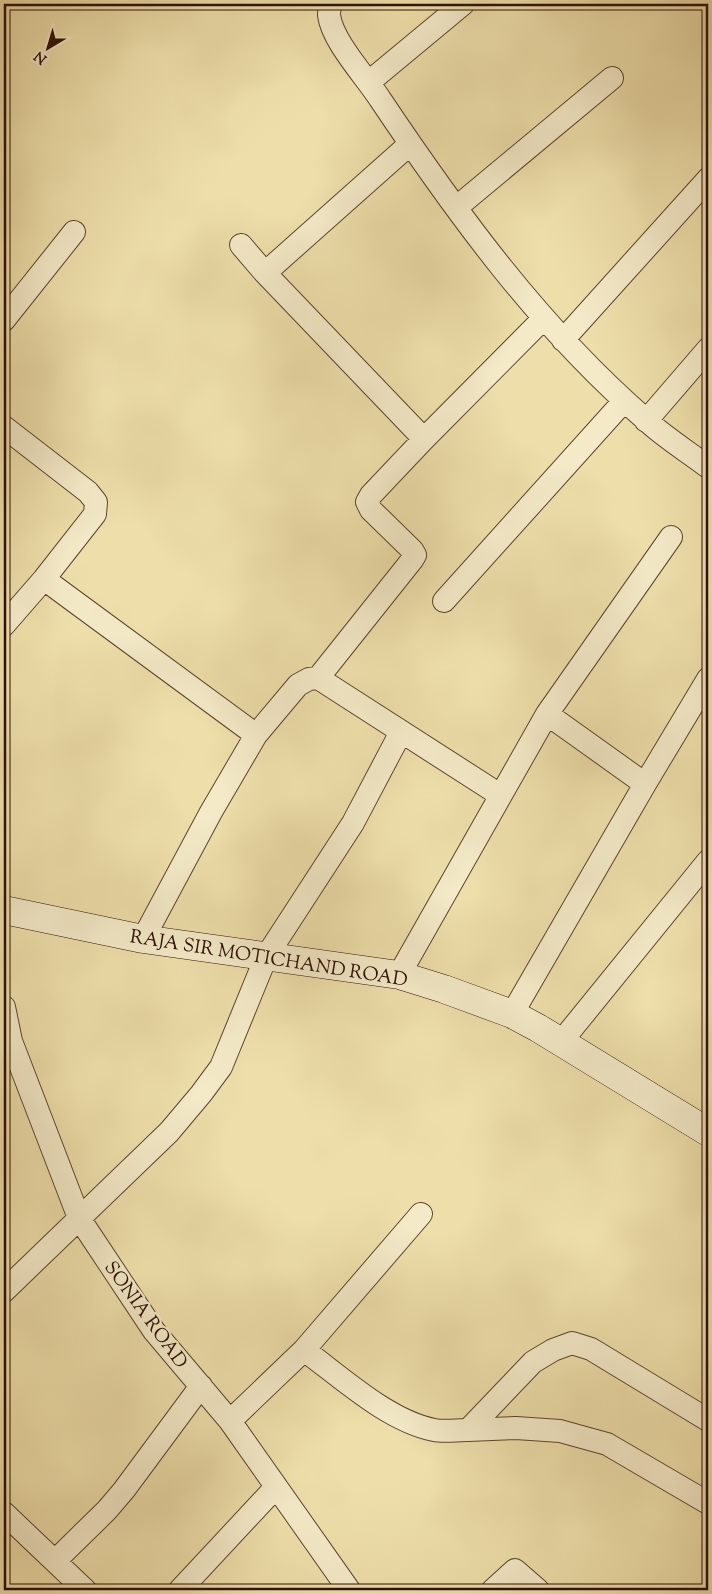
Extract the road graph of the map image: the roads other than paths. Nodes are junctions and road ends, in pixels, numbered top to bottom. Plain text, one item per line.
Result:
1 (330, 4) edge
2 (463, 4) edge
3 (612, 78) dead end
4 (369, 82) junction
5 (410, 144) junction
6 (708, 180) edge
7 (457, 207) junction
8 (74, 232) dead end
9 (241, 245) dead end
10 (265, 273) junction
11 (544, 318) junction
12 (4, 320) edge
13 (563, 340) junction
14 (708, 348) edge
15 (624, 401) junction
16 (646, 421) junction
17 (4, 427) edge
18 (424, 439) junction
19 (708, 467) edge
20 (670, 537) dead end
21 (44, 579) junction
22 (444, 601) dead end
23 (4, 625) edge
24 (318, 678) junction
25 (708, 679) edge
26 (547, 714) junction
27 (402, 732) junction
28 (256, 736) junction
29 (645, 784) junction
30 (500, 795) junction
31 (708, 861) edge
32 (4, 910) edge
33 (143, 939) junction
34 (266, 957) junction
35 (399, 975) junction
36 (4, 1007) edge
37 (512, 1014) junction
38 (561, 1042) junction
39 (708, 1131) edge
40 (421, 1214) dead end
41 (79, 1218) junction
42 (4, 1291) edge
43 (304, 1350) junction
44 (201, 1386) junction
45 (708, 1420) edge
46 (230, 1421) junction
47 (468, 1430) junction
48 (276, 1487) junction
49 (708, 1503) edge
50 (4, 1513) edge
51 (55, 1561) junction
52 (85, 1590) edge
53 (180, 1590) edge
54 (349, 1590) edge
55 (494, 1590) edge
56 (538, 1590) edge

1 - 4 street
2 - 4 street
3 - 7 street
4 - 5 street
5 - 7 street
5 - 10 street
6 - 13 street
7 - 11 street
8 - 12 street
9 - 10 street
10 - 18 street
11 - 13 street
11 - 18 street
13 - 15 street
14 - 16 street
15 - 16 street
15 - 22 street
16 - 19 street
17 - 21 street
18 - 24 street
20 - 26 street
21 - 23 street
21 - 28 street
24 - 27 street
24 - 28 street
25 - 29 street
26 - 29 street
26 - 30 street
27 - 30 street
27 - 34 street
28 - 33 street
29 - 37 street
30 - 35 street
31 - 38 street
32 - 33 street, RAJA SIR MOTICHAND ROAD
33 - 34 street, RAJA SIR MOTICHAND ROAD
34 - 35 street, RAJA SIR MOTICHAND ROAD
34 - 41 street
35 - 37 street, RAJA SIR MOTICHAND ROAD
36 - 41 street, SONIA ROAD
37 - 38 street, RAJA SIR MOTICHAND ROAD
38 - 39 street, RAJA SIR MOTICHAND ROAD
40 - 43 street
41 - 42 street
41 - 44 street, SONIA ROAD
43 - 46 street
43 - 47 street
44 - 46 street, SONIA ROAD
44 - 51 street
45 - 47 street
46 - 48 street, SONIA ROAD
47 - 49 street
48 - 53 street
48 - 54 street, SONIA ROAD
50 - 51 street
51 - 52 street
55 - 56 street

